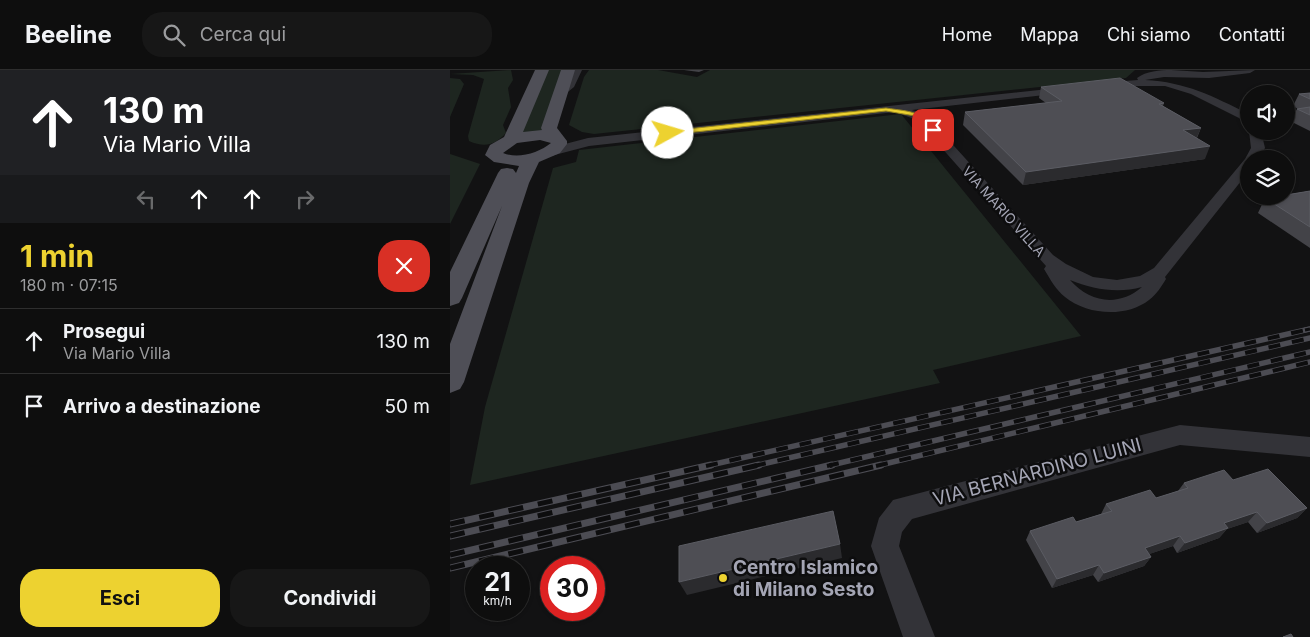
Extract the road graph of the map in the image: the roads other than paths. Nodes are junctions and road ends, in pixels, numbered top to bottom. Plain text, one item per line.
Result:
1 (542, 70) edge
2 (568, 70) edge
3 (577, 70) edge
4 (1250, 70) edge
5 (1178, 73) junction
6 (1209, 74) junction
7 (1146, 75) junction
8 (1126, 83) junction
9 (1165, 85) junction
10 (1193, 86) junction
11 (560, 93) junction
12 (934, 104) junction
13 (886, 109) junction
14 (1240, 115) edge
15 (921, 117) junction
16 (555, 138) junction
17 (588, 142) junction
18 (525, 153) junction
19 (1240, 173) edge
20 (450, 298) edge
21 (450, 382) edge
22 (1310, 447) edge
23 (919, 637) edge

1 - 18 main road
2 - 11 main road
3 - 11 street
4 - 6 street
5 - 6 street
5 - 7 street
5 - 10 street
6 - 10 street
7 - 8 street
7 - 9 street
8 - 9 street
8 - 12 street
9 - 10 street
10 - 14 street
11 - 16 main road
12 - 13 street
12 - 15 street
13 - 15 street
13 - 17 street
15 - 19 street, VIA MARIO VILLA
16 - 17 street
16 - 18 main road
16 - 18 main road
17 - 18 street
18 - 20 main road
18 - 21 main road
22 - 23 street, VIA BERNARDINO LUINI

